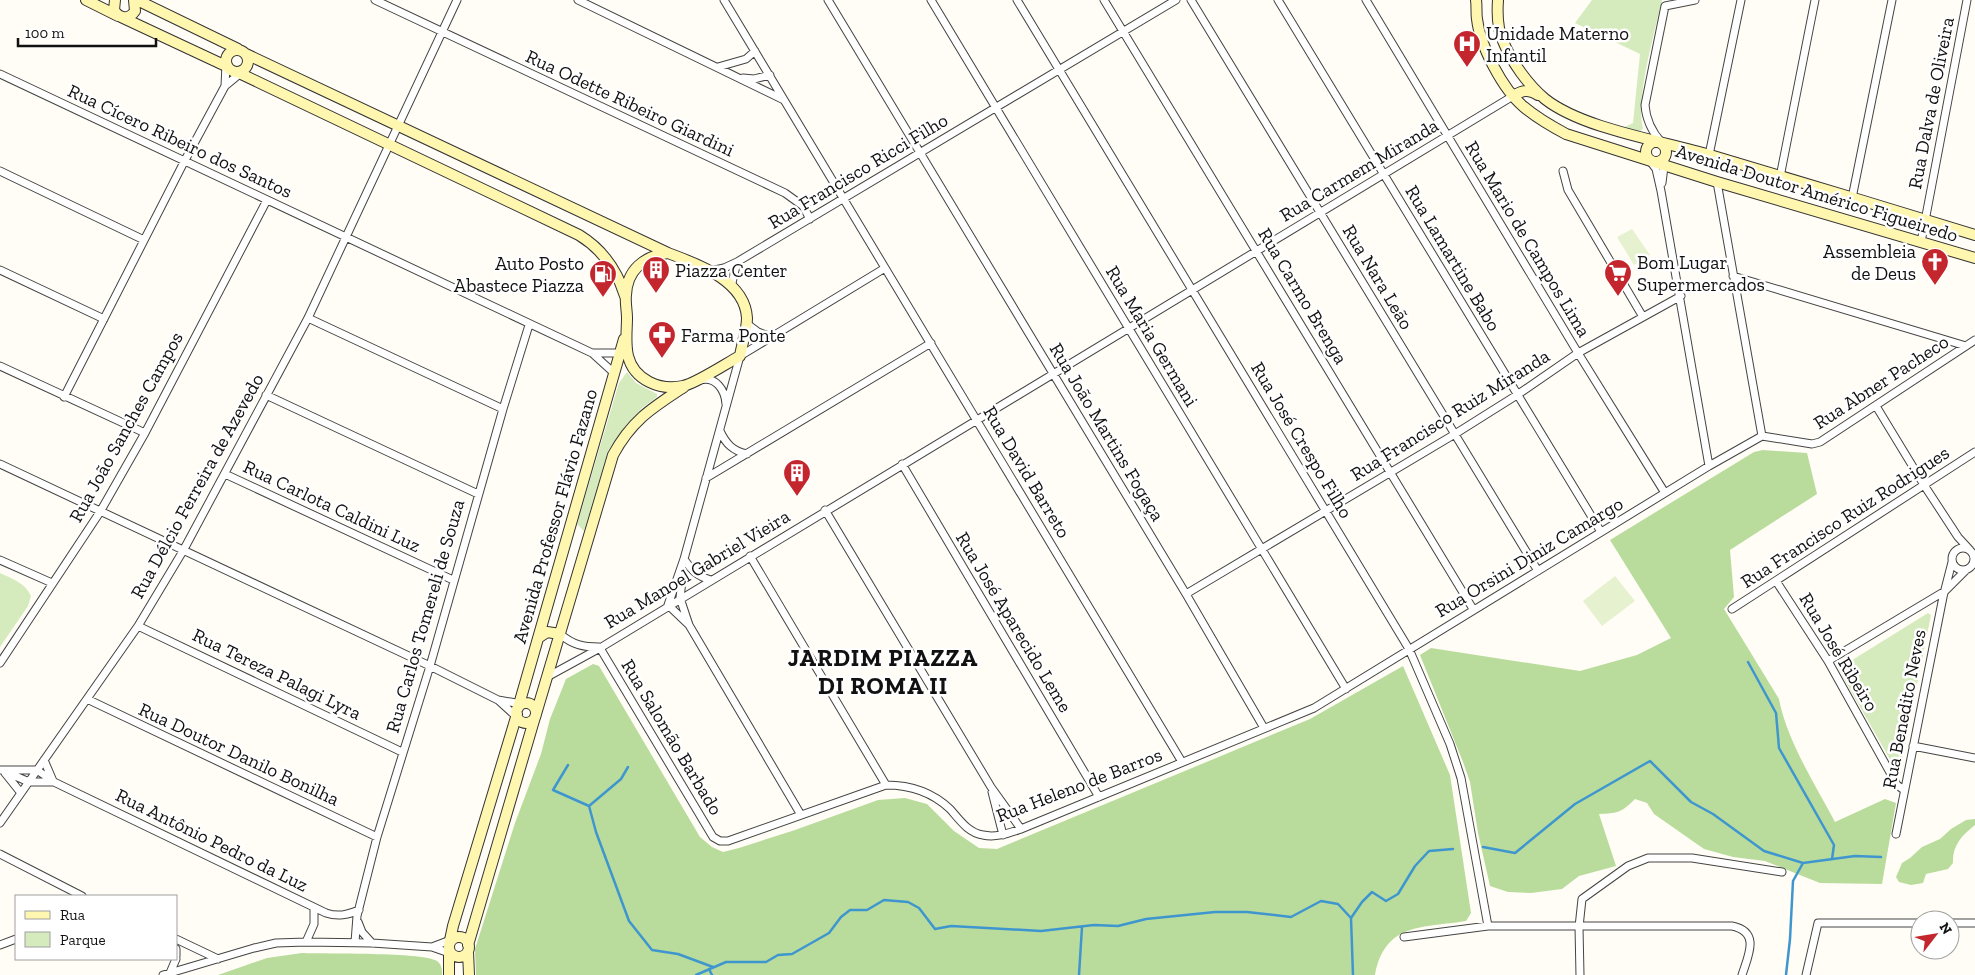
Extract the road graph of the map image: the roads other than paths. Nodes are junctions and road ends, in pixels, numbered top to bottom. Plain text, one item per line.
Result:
1 (86, 0) edge
2 (115, 0) edge
3 (375, 0) edge
4 (457, 0) edge
5 (578, 0) edge
6 (724, 0) edge
7 (828, 0) edge
8 (931, 0) edge
9 (1017, 0) edge
10 (1104, 0) edge
11 (1176, 0) edge
12 (1191, 0) edge
13 (1278, 0) edge
14 (1366, 0) edge
15 (1476, 0) edge
16 (1498, 0) edge
17 (1695, 0) edge
18 (1741, 0) edge
19 (1815, 0) edge
20 (1892, 0) edge
21 (1966, 0) edge
22 (136, 1) edge
23 (119, 16) junction
24 (442, 32) junction
25 (1123, 32) junction
26 (242, 51) junction
27 (755, 51) junction
28 (717, 67) junction
29 (233, 68) junction
30 (1059, 70) junction
31 (0, 74) edge
32 (770, 75) junction
33 (738, 77) junction
34 (225, 86) junction
35 (1513, 96) junction
36 (1546, 99) junction
37 (785, 100) junction
38 (996, 108) junction
39 (398, 125) junction
40 (1447, 136) junction
41 (1660, 142) junction
42 (389, 144) junction
43 (921, 154) junction
44 (1709, 155) junction
45 (1650, 161) junction
46 (184, 162) junction
47 (1668, 164) junction
48 (0, 171) edge
49 (1563, 171) dead end
50 (1383, 174) junction
51 (1780, 177) junction
52 (1717, 182) junction
53 (836, 185) junction
54 (1662, 191) junction
55 (1852, 198) junction
56 (844, 199) junction
57 (266, 200) junction
58 (803, 206) junction
59 (1320, 212) junction
60 (810, 219) junction
61 (1926, 220) junction
62 (1975, 235) edge
63 (346, 237) junction
64 (144, 240) junction
65 (1921, 242) junction
66 (1256, 251) junction
67 (668, 253) junction
68 (1975, 258) edge
69 (737, 262) junction
70 (885, 268) junction
71 (0, 270) edge
72 (710, 271) junction
73 (1733, 276) junction
74 (731, 287) junction
75 (1192, 290) junction
76 (1680, 296) junction
77 (626, 297) junction
78 (1643, 317) junction
79 (308, 318) junction
80 (104, 319) junction
81 (746, 323) junction
82 (529, 325) junction
83 (1129, 329) junction
84 (626, 333) junction
85 (770, 337) junction
86 (1975, 340) edge
87 (931, 343) junction
88 (1966, 346) junction
89 (1094, 350) joint
90 (592, 353) junction
91 (620, 353) junction
92 (1578, 353) junction
93 (740, 356) junction
94 (0, 366) edge
95 (614, 374) junction
96 (1053, 374) junction
97 (684, 386) junction
98 (266, 395) junction
99 (1517, 395) junction
100 (64, 397) junction
101 (1876, 406) junction
102 (727, 407) junction
103 (503, 409) junction
104 (977, 419) junction
105 (720, 430) junction
106 (145, 433) junction
107 (1455, 434) junction
108 (1762, 436) junction
109 (1975, 452) edge
110 (746, 454) junction
111 (0, 464) edge
112 (902, 464) junction
113 (1709, 466) junction
114 (1390, 472) junction
115 (225, 474) junction
116 (706, 478) junction
117 (1924, 485) junction
118 (1665, 493) junction
119 (478, 494) junction
120 (826, 510) junction
121 (1326, 510) junction
122 (100, 512) junction
123 (1950, 524) junction
124 (1601, 532) junction
125 (1261, 549) junction
126 (183, 550) junction
127 (1954, 552) junction
128 (1973, 553) edge
129 (750, 556) junction
130 (684, 559) junction
131 (0, 560) edge
132 (1952, 562) junction
133 (1966, 570) junction
134 (1538, 571) junction
135 (454, 580) junction
136 (711, 580) junction
137 (1776, 581) junction
138 (52, 583) junction
139 (1945, 591) junction
140 (1186, 594) junction
141 (680, 598) junction
142 (668, 605) junction
143 (1473, 609) junction
144 (1732, 610) dead end
145 (689, 625) junction
146 (138, 626) junction
147 (560, 634) junction
148 (538, 638) junction
149 (600, 648) junction
150 (1409, 649) junction
151 (1828, 661) junction
152 (0, 663) edge
153 (430, 666) junction
154 (547, 677) junction
155 (1346, 689) junction
156 (87, 699) junction
157 (498, 700) junction
158 (1314, 708) joint
159 (518, 711) junction
160 (536, 715) junction
161 (1264, 728) junction
162 (1913, 746) junction
163 (402, 752) junction
164 (1975, 758) edge
165 (44, 760) junction
166 (1182, 762) junction
167 (2, 770) edge
168 (37, 770) junction
169 (29, 782) junction
170 (54, 782) junction
171 (886, 785) junction
172 (991, 787) junction
173 (1904, 790) junction
174 (21, 793) junction
175 (1099, 797) junction
176 (801, 815) junction
177 (0, 823) edge
178 (1020, 829) junction
179 (1896, 834) dead end
180 (1003, 835) junction
181 (377, 837) junction
182 (720, 840) joint
183 (0, 854) edge
184 (1782, 872) dead end
185 (65, 888) junction
186 (68, 895) edge
187 (80, 895) edge
188 (314, 908) junction
189 (358, 913) junction
190 (1910, 923) edge
191 (1960, 923) edge
192 (1975, 923) edge
193 (1488, 926) junction
194 (1579, 926) junction
195 (1404, 937) dead end
196 (15, 939) edge
197 (178, 940) edge
198 (306, 942) junction
199 (355, 942) junction
200 (372, 943) junction
201 (0, 945) edge
202 (432, 947) junction
203 (451, 947) junction
204 (468, 948) junction
205 (218, 958) junction
206 (174, 960) edge
207 (166, 974) edge
208 (449, 975) edge
209 (469, 975) edge
210 (1580, 975) edge
211 (1742, 975) edge
212 (1806, 975) edge

1 - 23 street
2 - 23 street
3 - 24 street, Rua Odette Ribeiro Giardini
4 - 24 street, Rua Délcio Ferreira de Azevedo
5 - 28 street
6 - 27 street, Rua David Barreto
7 - 43 street, Rua João Martins Fogaça
8 - 38 street, Rua Maria Germani
9 - 30 street, Rua José Crespo Filho
10 - 25 street, Rua Carmo Brenga
11 - 25 street, Rua Francisco Ricci Filho
12 - 59 street, Rua Nara Leão
13 - 50 street, Rua Lamartine Babo
14 - 40 street, Rua Mario de Campos Lima
15 - 35 street, Avenida Doutor Américo Figueiredo
16 - 36 street, Avenida Doutor Américo Figueiredo
17 - 41 street
18 - 44 street
19 - 51 street
20 - 55 street
21 - 61 street, Rua Dalva de Oliveira
22 - 23 street
22 - 26 street
23 - 29 street
24 - 39 street, Rua Délcio Ferreira de Azevedo
24 - 58 street, Rua Odette Ribeiro Giardini
25 - 30 street, Rua Francisco Ricci Filho
25 - 66 street, Rua Carmo Brenga
26 - 29 street
26 - 29 street
26 - 39 street
27 - 28 street
27 - 32 street, Rua David Barreto
28 - 33 street
29 - 34 street
29 - 34 street
29 - 42 street
30 - 38 street, Rua Francisco Ricci Filho
30 - 75 street, Rua José Crespo Filho
31 - 46 street, Rua Cícero Ribeiro dos Santos
32 - 33 street
32 - 37 street, Rua David Barreto
33 - 37 street
34 - 46 street
35 - 36 street
35 - 40 street, Rua Carmem Miranda
35 - 45 street, Avenida Doutor Américo Figueiredo
36 - 41 street, Avenida Doutor Américo Figueiredo
37 - 53 street, Rua David Barreto
38 - 43 street, Rua Francisco Ricci Filho
38 - 83 street, Rua Maria Germani
39 - 42 street, Rua Délcio Ferreira de Azevedo
39 - 67 street
40 - 50 street, Rua Carmem Miranda
40 - 92 street, Rua Mario de Campos Lima
41 - 44 street, Avenida Doutor Américo Figueiredo
41 - 45 street, Avenida Doutor Américo Figueiredo
41 - 47 street, Avenida Doutor Américo Figueiredo
42 - 63 street, Rua Délcio Ferreira de Azevedo
42 - 77 street
43 - 56 street, Rua Francisco Ricci Filho
43 - 96 street, Rua João Martins Fogaça
44 - 51 street, Avenida Doutor Américo Figueiredo
45 - 47 street, Avenida Doutor Américo Figueiredo
45 - 54 street
46 - 57 street, Rua Cícero Ribeiro dos Santos
46 - 64 street
47 - 52 street, Avenida Doutor Américo Figueiredo
47 - 54 street
48 - 64 street
49 - 78 street
50 - 59 street, Rua Carmem Miranda
50 - 99 street, Rua Lamartine Babo
51 - 55 street, Avenida Doutor Américo Figueiredo
52 - 65 street, Avenida Doutor Américo Figueiredo
52 - 73 street
53 - 56 street, Rua David Barreto
53 - 58 street
54 - 76 street
55 - 61 street, Avenida Doutor Américo Figueiredo
56 - 60 street, Rua Francisco Ricci Filho
56 - 70 street, Rua David Barreto
57 - 63 street, Rua Cícero Ribeiro dos Santos
57 - 106 street, Rua João Sanches Campos
58 - 60 street, Rua Odette Ribeiro Giardini
59 - 66 street, Rua Carmem Miranda
59 - 107 street, Rua Nara Leão
60 - 69 street, Rua Francisco Ricci Filho
61 - 62 street, Avenida Doutor Américo Figueiredo
61 - 65 street, Rua Dalva de Oliveira
63 - 79 street, Rua Délcio Ferreira de Azevedo
63 - 82 street, Rua Cícero Ribeiro dos Santos
64 - 80 street
65 - 68 street, Avenida Doutor Américo Figueiredo
66 - 75 street, Rua Carmem Miranda
66 - 114 street, Rua Carmo Brenga
67 - 72 street
67 - 77 street
69 - 72 street, Rua Francisco Ricci Filho
69 - 74 street
70 - 85 street
70 - 87 street, Rua David Barreto
71 - 80 street
72 - 74 street
73 - 88 street
73 - 108 street
74 - 81 street
75 - 83 street, Rua Carmem Miranda
75 - 121 street, Rua José Crespo Filho
76 - 78 street, Rua Francisco Ruiz Miranda
76 - 113 street
77 - 84 street
78 - 92 street, Rua Francisco Ruiz Miranda
79 - 98 street, Rua Délcio Ferreira de Azevedo
79 - 103 street
80 - 100 street
81 - 85 street
81 - 93 street
82 - 90 street, Rua Cícero Ribeiro dos Santos
82 - 103 street, Rua Carlos Tomereli de Souza
83 - 89 street, Rua Carmem Miranda
83 - 125 street, Rua Maria Germani
84 - 91 street, Avenida Professor Flávio Fazano
84 - 97 street
85 - 93 street
86 - 88 street, Rua Abner Pacheco
87 - 104 street, Rua David Barreto
87 - 110 street
88 - 101 street, Rua Abner Pacheco
89 - 96 street, Rua Manoel Gabriel Vieira
90 - 91 street
90 - 95 street
91 - 95 street, Avenida Professor Flávio Fazano
92 - 99 street, Rua Francisco Ruiz Miranda
92 - 118 street, Rua Mario de Campos Lima
93 - 97 street
93 - 102 street
94 - 100 street
95 - 148 street, Avenida Professor Flávio Fazano
96 - 104 street, Rua Manoel Gabriel Vieira
96 - 140 street, Rua João Martins Fogaça
97 - 102 street
97 - 147 street, Avenida Professor Flávio Fazano
98 - 115 street, Rua Délcio Ferreira de Azevedo
98 - 119 street
99 - 107 street, Rua Francisco Ruiz Miranda
99 - 124 street, Rua Lamartine Babo
100 - 106 street
101 - 108 street, Rua Abner Pacheco
101 - 117 street
102 - 105 street
103 - 119 street, Rua Carlos Tomereli de Souza
104 - 112 street, Rua Manoel Gabriel Vieira
104 - 166 street, Rua David Barreto
105 - 110 street
105 - 116 street
106 - 122 street, Rua João Sanches Campos
107 - 114 street, Rua Francisco Ruiz Miranda
107 - 134 street, Rua Nara Leão
108 - 113 street, Rua Orsini Diniz Camargo
109 - 117 street, Rua Francisco Ruiz Rodrigues
110 - 116 street
111 - 122 street
112 - 120 street, Rua Manoel Gabriel Vieira
112 - 175 street, Rua José Aparecido Leme
113 - 118 street, Rua Orsini Diniz Camargo
114 - 121 street, Rua Francisco Ruiz Miranda
114 - 143 street, Rua Carmo Brenga
115 - 126 street, Rua Délcio Ferreira de Azevedo
115 - 135 street, Rua Carlota Caldini Luz
116 - 130 street
117 - 123 street
117 - 137 street, Rua Francisco Ruiz Rodrigues
118 - 124 street, Rua Orsini Diniz Camargo
119 - 135 street, Rua Carlos Tomereli de Souza
120 - 129 street, Rua Manoel Gabriel Vieira
120 - 172 street
121 - 125 street, Rua Francisco Ruiz Miranda
121 - 150 street, Rua José Crespo Filho
122 - 126 street
122 - 138 street, Rua João Sanches Campos
123 - 127 street
123 - 128 street
124 - 134 street, Rua Orsini Diniz Camargo
125 - 140 street, Rua Francisco Ruiz Miranda
125 - 155 street, Rua Maria Germani
126 - 146 street, Rua Délcio Ferreira de Azevedo
126 - 153 street
127 - 128 street
127 - 132 street
128 - 133 street
129 - 136 street, Rua Manoel Gabriel Vieira
129 - 171 street
130 - 136 street
130 - 141 street
130 - 142 street
131 - 138 street
132 - 133 street
132 - 139 street, Rua Benedito Neves
133 - 139 street
134 - 143 street, Rua Orsini Diniz Camargo
135 - 153 street, Rua Carlos Tomereli de Souza
136 - 141 street, Rua Manoel Gabriel Vieira
137 - 144 street, Rua Francisco Ruiz Rodrigues
137 - 151 street, Rua José Ribeiro
138 - 152 street, Rua João Sanches Campos
139 - 151 street
139 - 162 street, Rua Benedito Neves
140 - 161 street, Rua João Martins Fogaça
141 - 142 street, Rua Manoel Gabriel Vieira
141 - 145 street
142 - 145 street
142 - 149 street, Rua Manoel Gabriel Vieira
143 - 150 street, Rua Orsini Diniz Camargo
145 - 176 street
146 - 156 street, Rua Délcio Ferreira de Azevedo
146 - 163 street, Rua Tereza Palagi Lyra
147 - 148 street
147 - 149 street, Rua Manoel Gabriel Vieira
147 - 154 street, Avenida Professor Flávio Fazano
148 - 159 street, Avenida Professor Flávio Fazano
149 - 154 street, Rua Manoel Gabriel Vieira
149 - 182 street, Rua Salomão Barbado
150 - 155 street, Rua Orsini Diniz Camargo
150 - 193 street, Rua José Crespo Filho
151 - 173 street, Rua José Ribeiro
153 - 157 street
153 - 163 street, Rua Carlos Tomereli de Souza
154 - 160 street, Avenida Professor Flávio Fazano
155 - 158 street, Rua Orsini Diniz Camargo
156 - 165 street, Rua Délcio Ferreira de Azevedo
156 - 181 street, Rua Doutor Danilo Bonilha
157 - 159 street
157 - 159 street
158 - 161 street, Rua Heleno de Barros
159 - 160 street
159 - 160 street
159 - 203 street, Avenida Professor Flávio Fazano
160 - 204 street, Avenida Professor Flávio Fazano
161 - 166 street, Rua Heleno de Barros
162 - 164 street
162 - 173 street, Rua Benedito Neves
163 - 181 street, Rua Carlos Tomereli de Souza
165 - 168 street, Rua Délcio Ferreira de Azevedo
165 - 170 street
166 - 175 street, Rua Heleno de Barros
167 - 168 street
167 - 169 street, Rua Antônio Pedro da Luz
167 - 174 street
168 - 169 street, Rua Délcio Ferreira de Azevedo
168 - 170 street, Rua Antônio Pedro da Luz
169 - 170 street, Rua Antônio Pedro da Luz
169 - 174 street, Rua Délcio Ferreira de Azevedo
170 - 188 street, Rua Antônio Pedro da Luz
171 - 176 street, Rua Heleno de Barros
171 - 180 street, Rua Heleno de Barros
172 - 178 street
172 - 180 street
173 - 179 street, Rua Benedito Neves
174 - 177 street, Rua Délcio Ferreira de Azevedo
175 - 178 street, Rua Heleno de Barros
176 - 182 street, Rua Heleno de Barros
178 - 180 street, Rua Heleno de Barros
181 - 189 street, Rua Carlos Tomereli de Souza
183 - 185 street
184 - 194 street
185 - 186 street
185 - 187 street
188 - 189 street, Rua Antônio Pedro da Luz
188 - 198 street
189 - 199 street, Rua Carlos Tomereli de Souza
189 - 200 street
190 - 212 street
191 - 192 street
193 - 194 street
193 - 195 street
194 - 210 street
194 - 211 street
196 - 201 street
197 - 205 street
198 - 199 street
198 - 205 street
199 - 200 street
200 - 202 street
202 - 203 street
202 - 203 street
203 - 204 street
203 - 204 street
203 - 208 street, Avenida Professor Flávio Fazano
204 - 209 street, Avenida Professor Flávio Fazano
205 - 207 street
206 - 207 street

